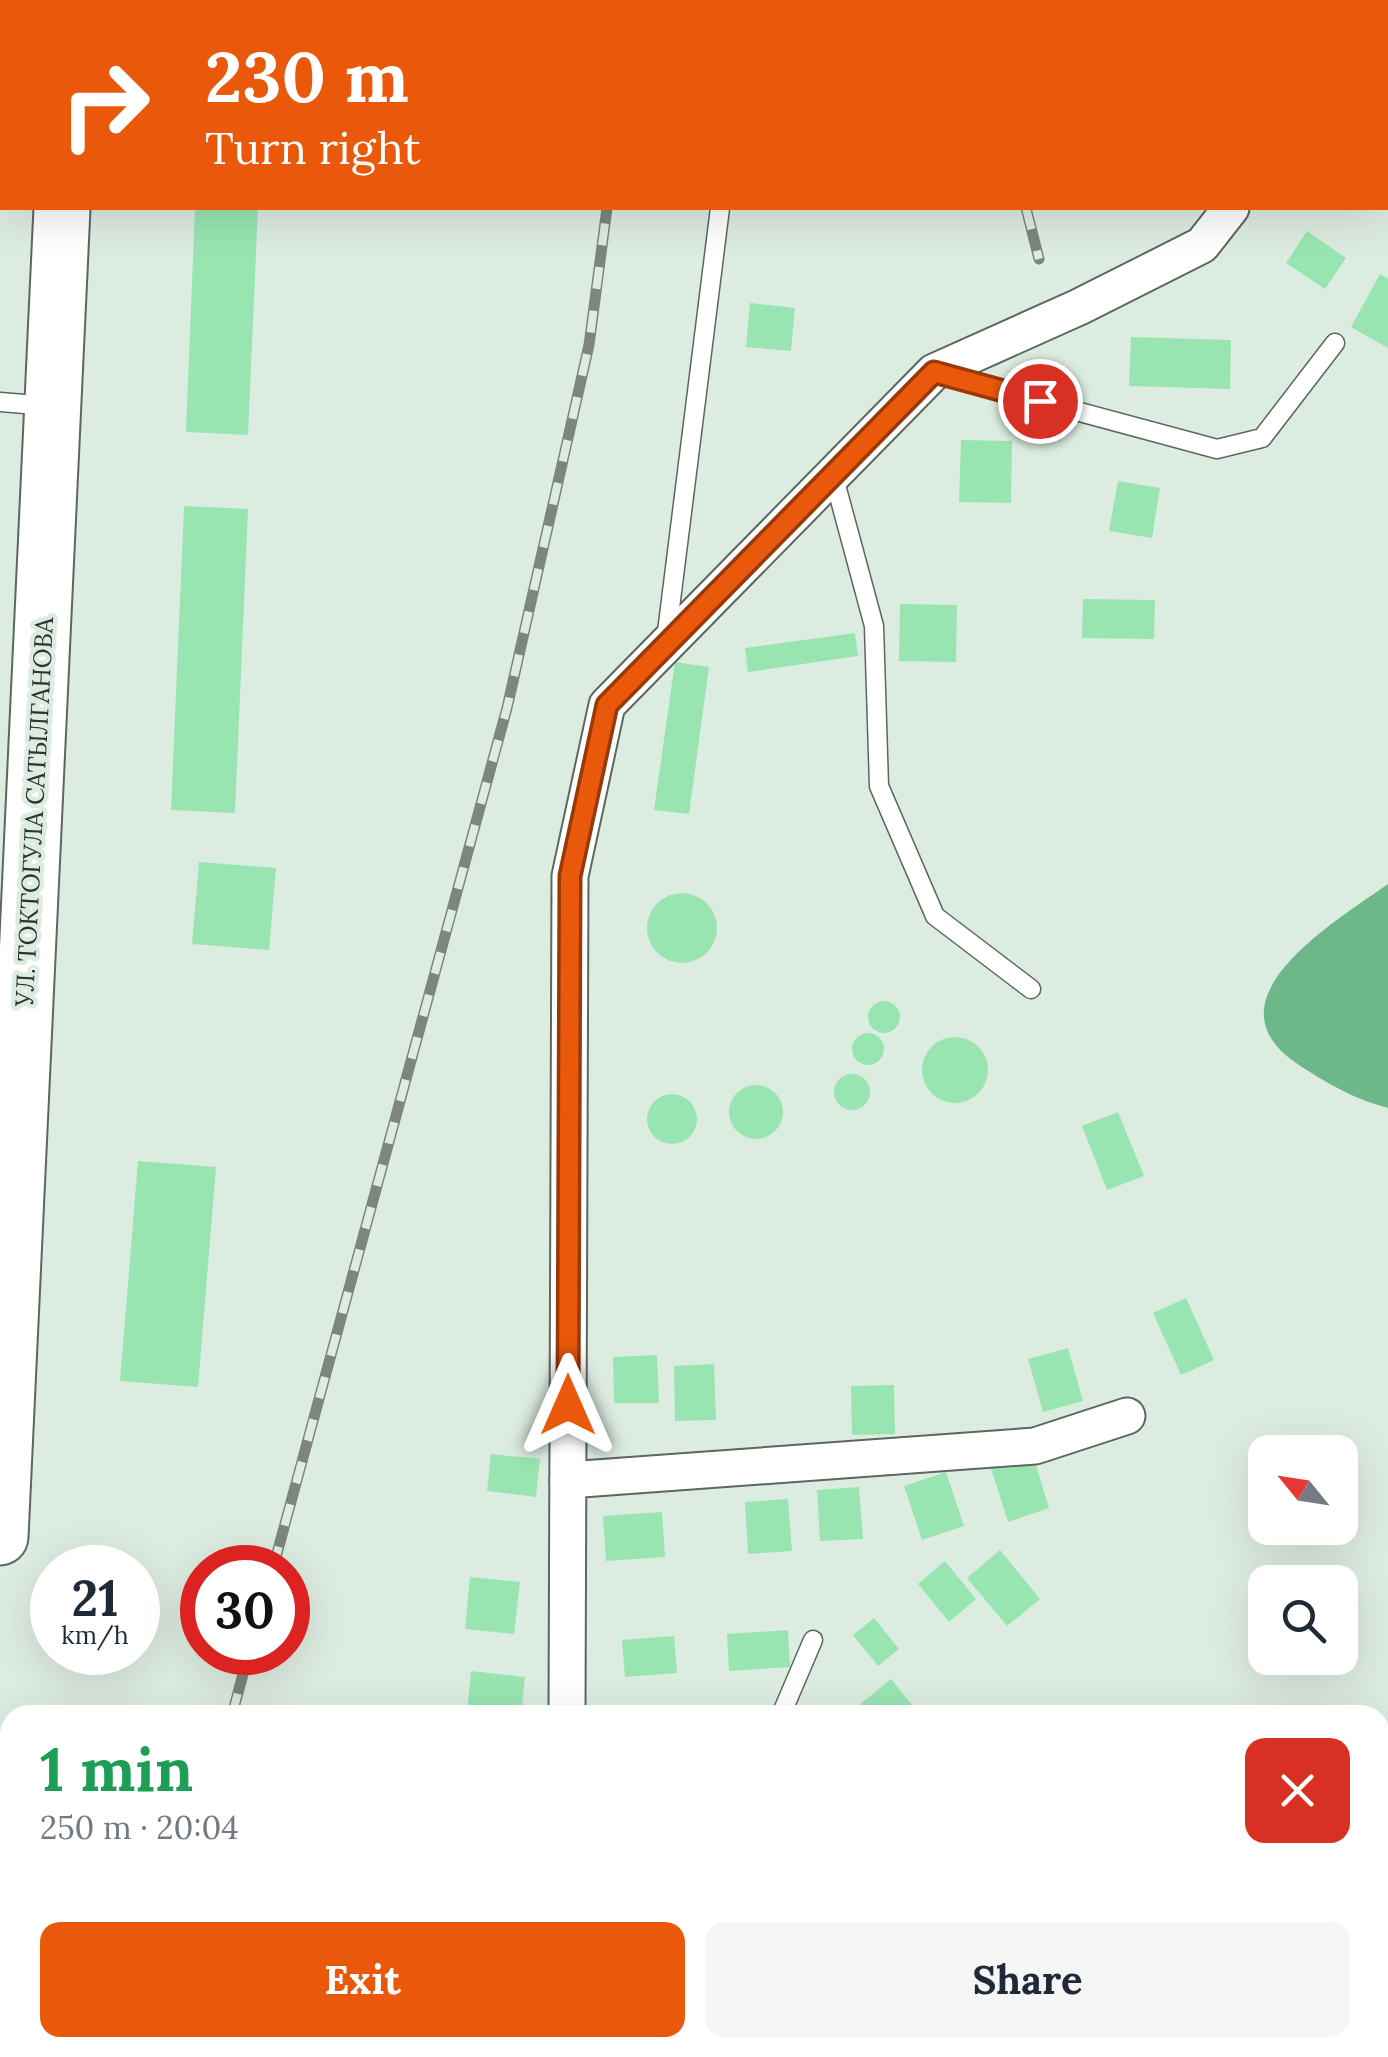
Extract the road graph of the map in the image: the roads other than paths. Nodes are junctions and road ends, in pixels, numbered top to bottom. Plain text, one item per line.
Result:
1 (62, 210) edge
2 (720, 210) edge
3 (1229, 210) edge
4 (1336, 343) dead end
5 (934, 372) junction
6 (0, 402) edge
7 (53, 406) junction
8 (833, 474) junction
9 (665, 646) junction
10 (1031, 989) dead end
11 (9, 1154) edge
12 (3, 1415) edge
13 (1127, 1416) dead end
14 (568, 1480) junction
15 (0, 1537) edge
16 (812, 1640) dead end
17 (567, 1705) edge
18 (785, 1705) edge

1 - 7 main road, УЛ. ТОКТОГУЛА САТЫЛГАНОВА
2 - 9 lane
3 - 5 street
4 - 5 lane
5 - 8 street
6 - 7 lane
7 - 11 main road, УЛ. ТОКТОГУЛА САТЫЛГАНОВА
8 - 9 street
8 - 10 lane
9 - 14 street
11 - 12 main road, УЛ. ТОКТОГУЛА САТЫЛГАНОВА
12 - 15 main road, УЛ. ТОКТОГУЛА САТЫЛГАНОВА
13 - 14 street
14 - 17 street
16 - 18 lane

